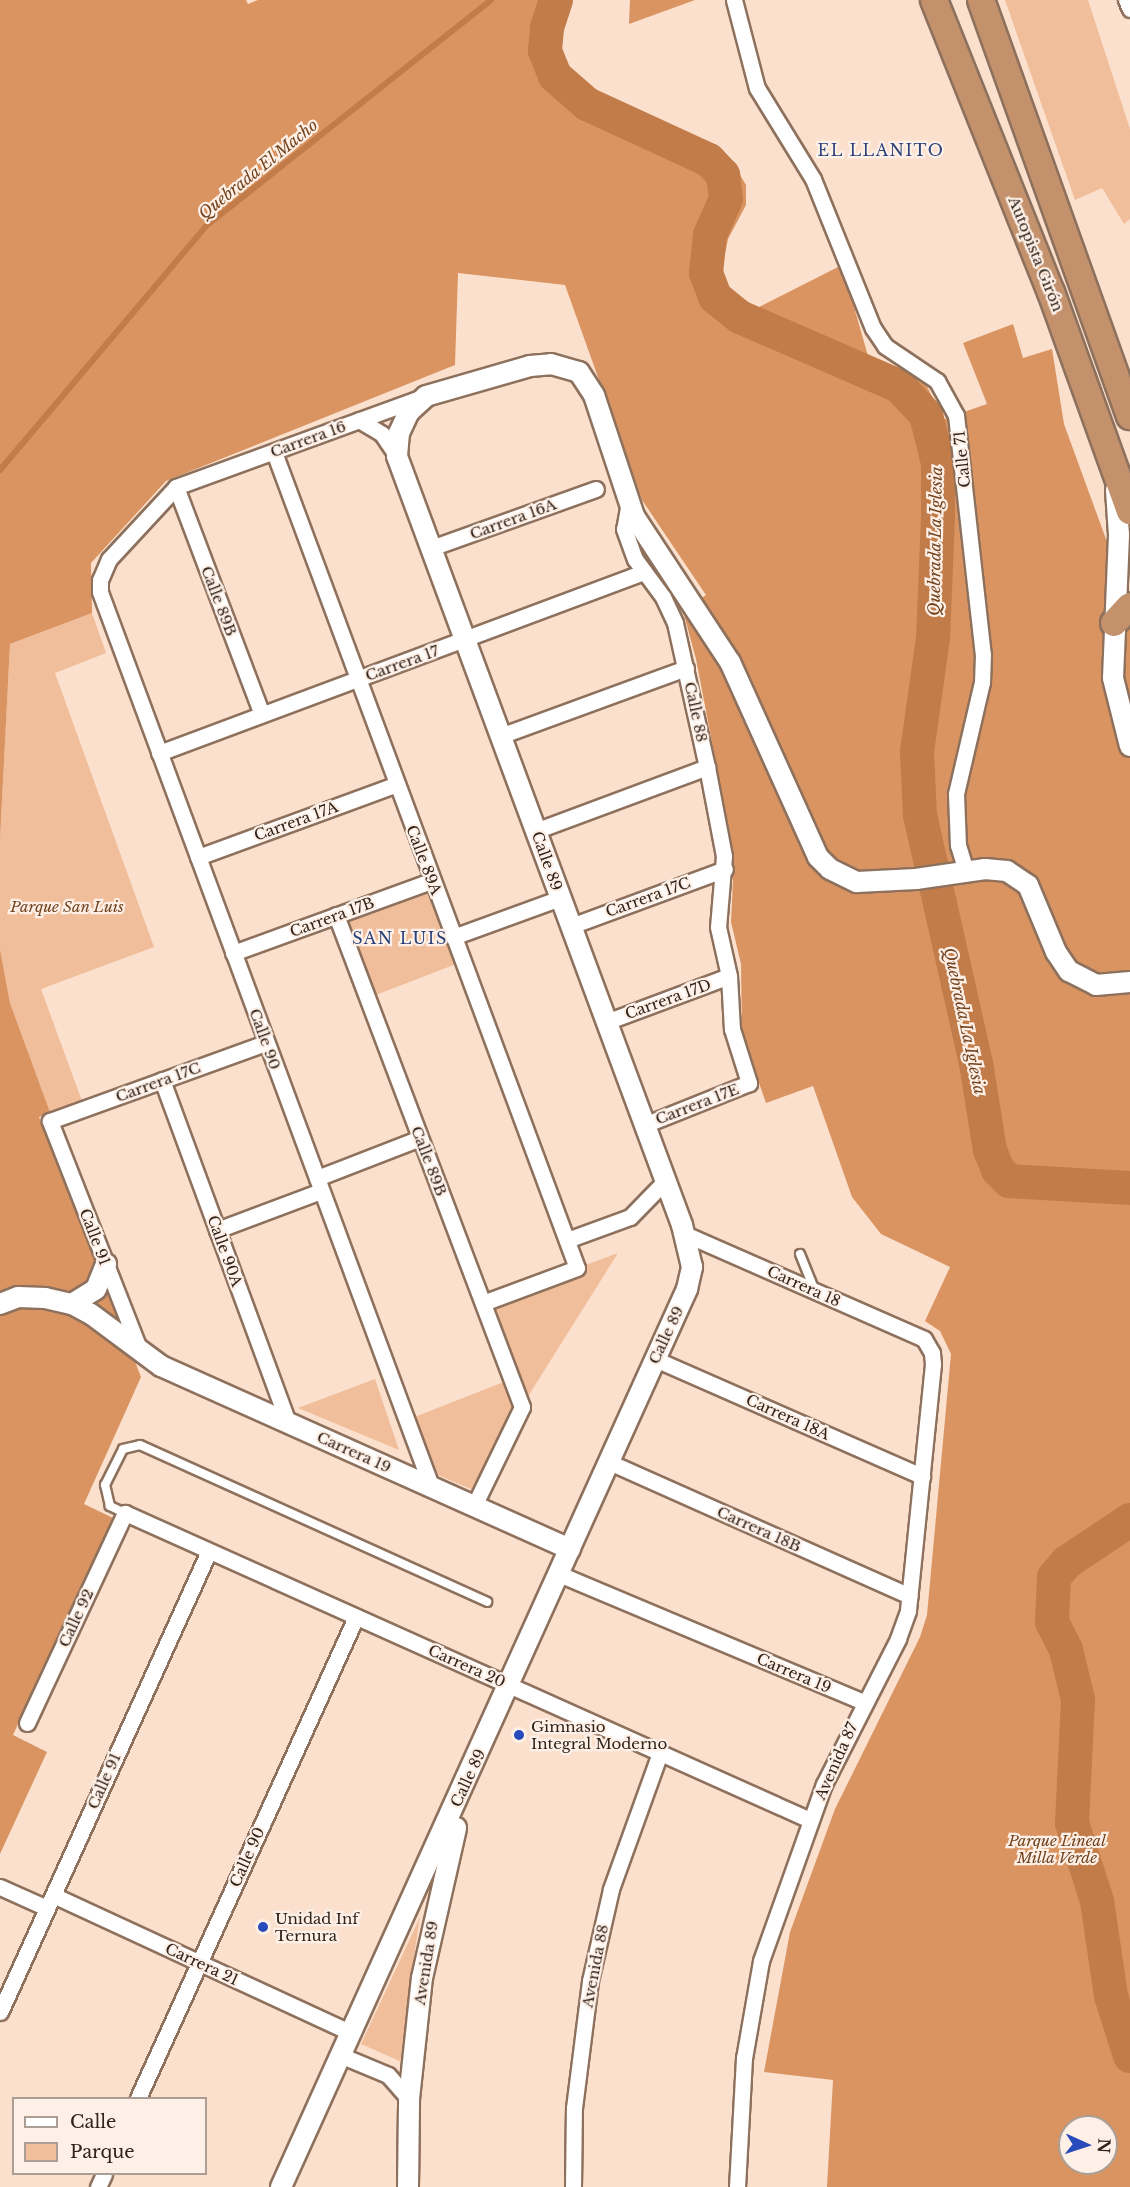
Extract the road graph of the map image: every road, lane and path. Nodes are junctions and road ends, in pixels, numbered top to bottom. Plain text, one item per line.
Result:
1 (734, 0) edge
2 (934, 0) edge
3 (981, 0) edge
4 (1126, 0) edge
5 (1130, 9) edge
6 (569, 367) joint
7 (426, 396) junction
8 (1130, 416) edge
9 (359, 420) junction
10 (274, 452) junction
11 (397, 456) junction
12 (1111, 458) junction
13 (176, 487) junction
14 (596, 489) dead end
15 (629, 502) junction
16 (1130, 511) edge
17 (430, 548) junction
18 (644, 572) junction
19 (1130, 573) edge
20 (100, 592) joint
21 (1122, 615) edge
22 (465, 640) junction
23 (686, 668) junction
24 (356, 680) junction
25 (262, 714) junction
26 (500, 735) junction
27 (1130, 746) edge
28 (159, 753) junction
29 (707, 767) junction
30 (395, 784) junction
31 (536, 831) junction
32 (198, 857) junction
33 (725, 868) junction
34 (958, 873) junction
35 (431, 881) junction
36 (560, 898) junction
37 (336, 915) junction
38 (571, 926) junction
39 (453, 938) junction
40 (233, 953) junction
41 (729, 976) junction
42 (1130, 982) edge
43 (606, 1022) junction
44 (266, 1043) junction
45 (162, 1080) junction
46 (749, 1083) joint
47 (50, 1120) joint
48 (644, 1125) junction
49 (420, 1138) junction
50 (665, 1181) junction
51 (319, 1184) junction
52 (217, 1230) junction
53 (685, 1234) junction
54 (567, 1240) junction
55 (800, 1254) dead end
56 (106, 1264) junction
57 (815, 1291) junction
58 (483, 1303) junction
59 (0, 1304) edge
60 (72, 1304) junction
61 (924, 1339) joint
62 (140, 1353) junction
63 (655, 1359) junction
64 (288, 1423) junction
65 (609, 1462) junction
66 (922, 1476) junction
67 (431, 1486) junction
68 (474, 1506) junction
69 (125, 1513) junction
70 (570, 1549) junction
71 (209, 1551) junction
72 (559, 1575) junction
73 (910, 1596) junction
74 (487, 1602) dead end
75 (356, 1617) junction
76 (509, 1685) junction
77 (863, 1702) junction
78 (27, 1723) dead end
79 (483, 1745) junction
80 (660, 1753) junction
81 (810, 1820) junction
82 (0, 1887) edge
83 (50, 1902) junction
84 (200, 1962) junction
85 (0, 2012) edge
86 (351, 2033) junction
87 (340, 2055) junction
88 (138, 2097) edge
89 (410, 2099) junction
90 (281, 2187) edge
91 (408, 2187) edge
92 (573, 2187) edge
93 (737, 2187) edge

1 - 34 street, Calle 71
2 - 12 highway, Autopista Girón
3 - 8 highway, Autopista Girón
4 - 5 street
6 - 7 street, Carrera 16
6 - 15 street, Calle 88
7 - 9 street, Carrera 16
7 - 11 street, Calle 89
9 - 10 street, Carrera 16
9 - 11 street, Calle 89
10 - 13 street, Carrera 16
10 - 24 street, Calle 89A
11 - 17 street, Calle 89
12 - 16 highway, Autopista Girón
12 - 21 street
13 - 20 street, Carrera 16
13 - 25 street, Calle 89B
14 - 17 street, Carrera 16A
15 - 18 street, Calle 88
15 - 34 street
17 - 22 street, Calle 89
18 - 22 street, Carrera 17
18 - 23 street, Calle 88
19 - 21 street
20 - 28 street, Calle 90
21 - 27 street
22 - 24 street, Carrera 17
22 - 26 street, Calle 89
23 - 26 street
23 - 29 street, Calle 88
24 - 25 street, Carrera 17
24 - 30 street, Calle 89A
25 - 28 street, Carrera 17
26 - 31 street, Calle 89
28 - 32 street, Calle 90
29 - 31 street
29 - 33 street, Calle 88
30 - 32 street, Carrera 17A
30 - 35 street, Calle 89A
31 - 36 street, Calle 89
32 - 40 street, Calle 90
33 - 38 street, Carrera 17C
33 - 41 street, Calle 88
34 - 42 street
35 - 37 street, Carrera 17B
35 - 39 street, Calle 89A
36 - 38 street, Calle 89
36 - 39 street
37 - 40 street, Carrera 17B
37 - 49 street, Calle 89B
38 - 43 street, Calle 89
39 - 54 street, Calle 89A
40 - 44 street, Calle 90
41 - 43 street, Carrera 17D
41 - 46 street, Calle 88
43 - 48 street, Calle 89
44 - 45 street, Carrera 17C
44 - 51 street, Calle 90
45 - 47 street, Carrera 17C
45 - 52 street, Calle 90A
46 - 48 street, Carrera 17E
47 - 56 street, Calle 91
48 - 50 street, Calle 89
49 - 51 street
49 - 58 street, Calle 89B
50 - 53 street, Calle 89
50 - 54 street
51 - 52 street
51 - 67 street, Calle 90
52 - 64 street, Calle 90A
53 - 57 street, Carrera 18
53 - 63 street, Calle 89
54 - 58 street, Calle 89A
55 - 57 lane
56 - 60 street
56 - 62 street, Calle 91
57 - 61 street, Carrera 18
58 - 68 street, Calle 89B
59 - 60 street
60 - 62 street, Carrera 19
61 - 66 street, Avenida 87
62 - 64 street, Carrera 19
63 - 65 street, Calle 89
63 - 66 street, Carrera 18A
64 - 67 street, Carrera 19
65 - 70 street, Calle 89
65 - 73 street, Carrera 18B
66 - 73 street, Avenida 87
67 - 68 street, Carrera 19
68 - 70 street, Carrera 19
69 - 71 street, Carrera 20
69 - 74 lane
69 - 78 street, Calle 92
70 - 72 street, Calle 89
71 - 75 street, Carrera 20
71 - 83 street, Calle 91
72 - 76 street, Calle 89
72 - 77 street, Carrera 19
73 - 77 street, Avenida 87
75 - 76 street, Carrera 20
75 - 84 street, Calle 90
76 - 79 street, Calle 89
76 - 80 street, Carrera 20
77 - 81 street, Avenida 87
79 - 86 street, Calle 89
79 - 89 street, Avenida 89
80 - 81 street, Carrera 20
80 - 92 street, Avenida 88
81 - 93 street, Avenida 87
82 - 83 street, Carrera 21
83 - 84 street, Carrera 21
83 - 85 street, Calle 91
84 - 86 street, Carrera 21
84 - 88 street, Calle 90
86 - 87 street, Calle 89
87 - 89 street
87 - 90 street, Calle 89
89 - 91 street, Avenida 89

